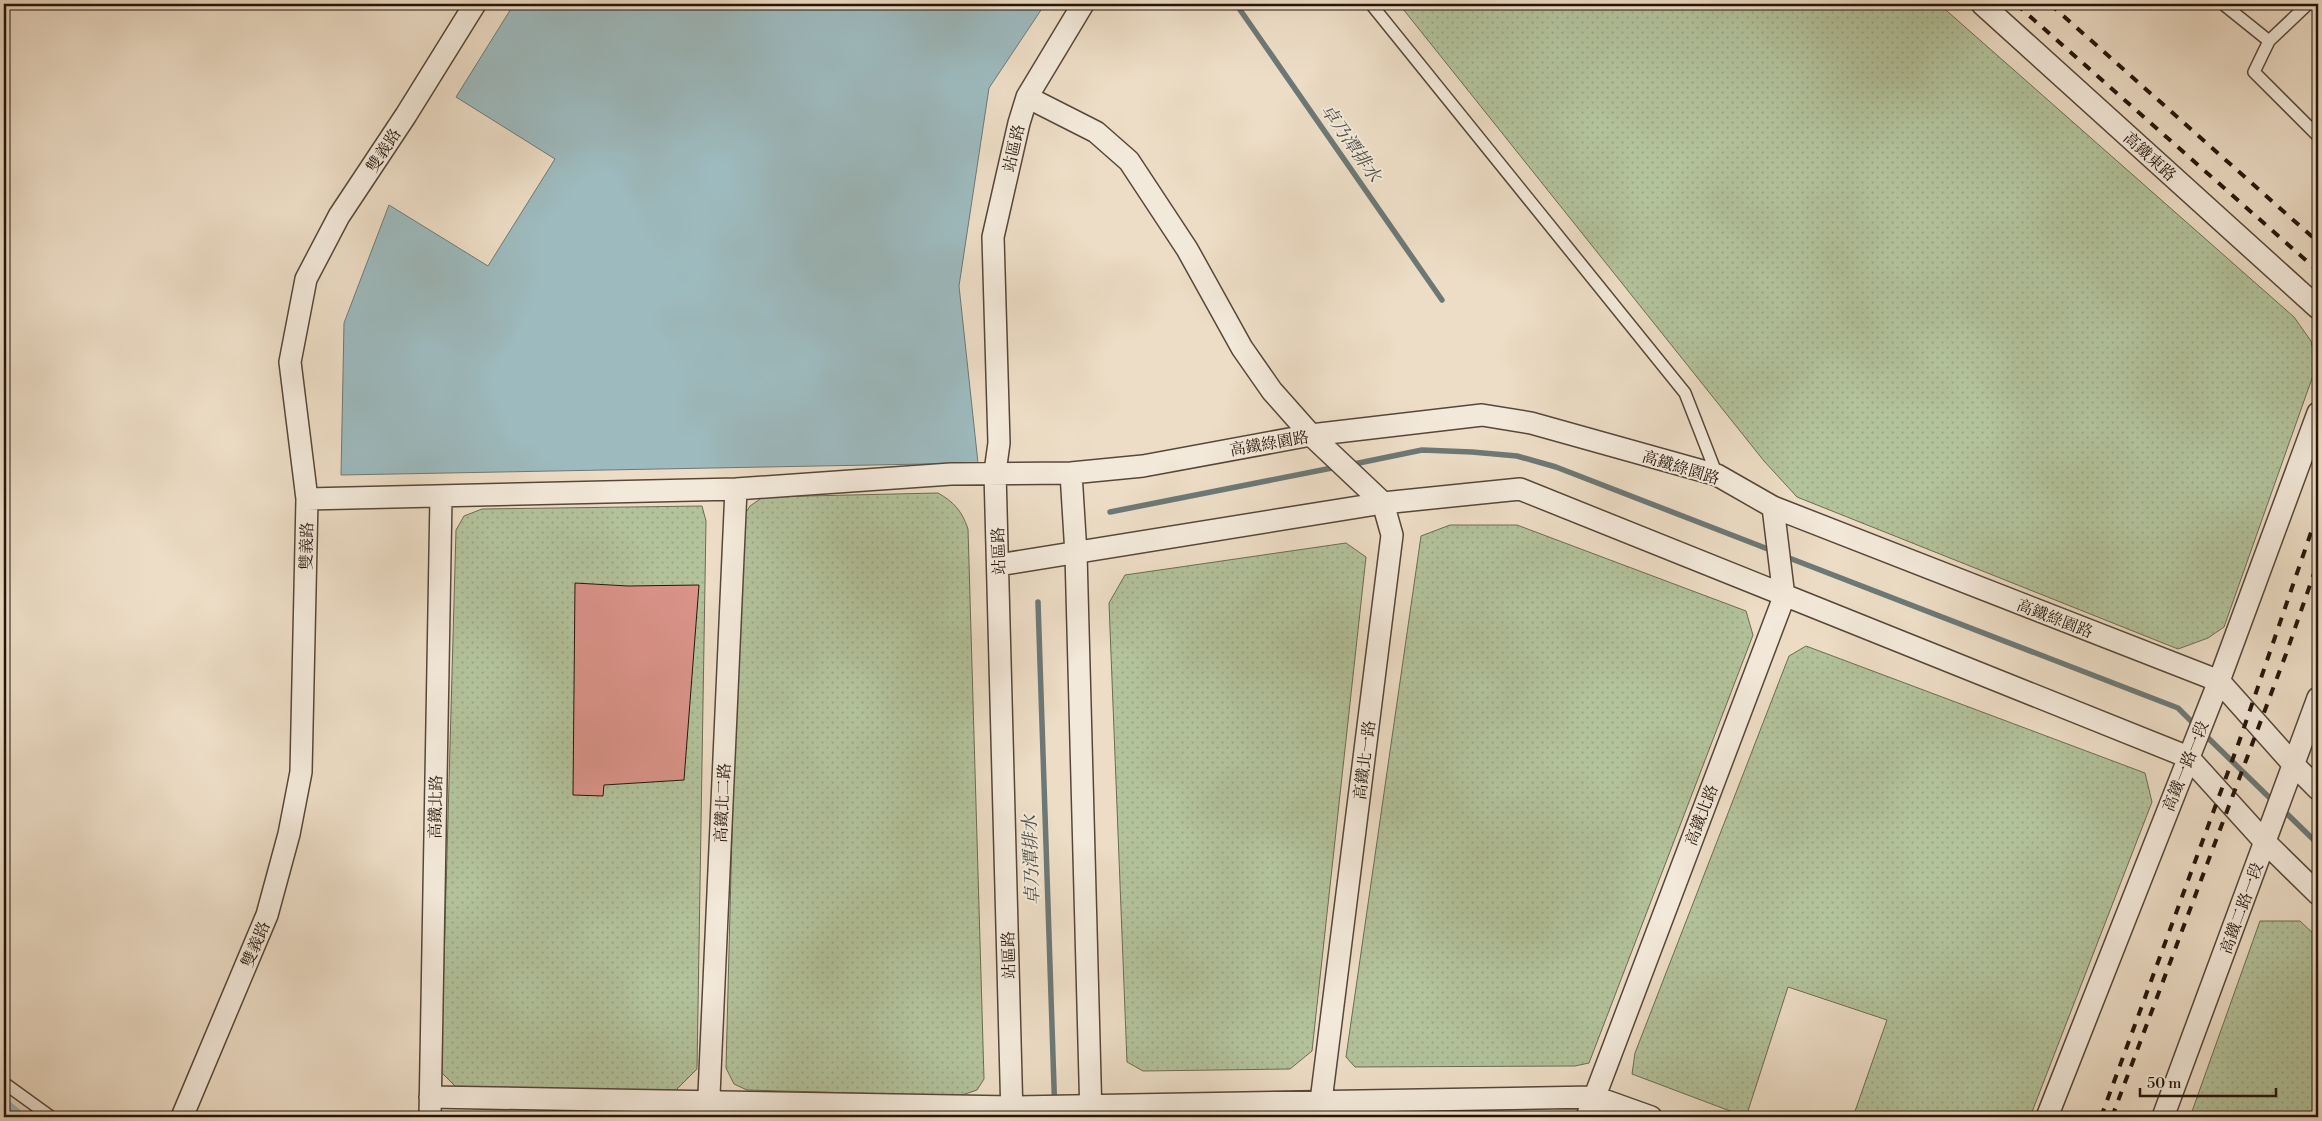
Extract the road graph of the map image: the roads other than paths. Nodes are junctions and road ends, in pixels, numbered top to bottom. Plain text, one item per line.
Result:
1 (475, 4) edge
2 (1083, 4) edge
3 (1371, 4) edge
4 (2223, 4) edge
5 (2308, 4) edge
6 (1992, 7) edge
7 (2269, 41) junction
8 (1027, 97) junction
9 (2318, 136) edge
10 (2318, 308) edge
11 (2318, 413) edge
12 (1311, 435) junction
13 (995, 472) junction
14 (1071, 473) junction
15 (1717, 475) junction
16 (736, 489) junction
17 (441, 497) junction
18 (307, 499) junction
19 (1383, 503) junction
20 (1773, 508) junction
21 (1076, 554) junction
22 (998, 565) junction
23 (1784, 597) junction
24 (2219, 681) junction
25 (2318, 698) edge
26 (2188, 757) junction
27 (2293, 764) junction
28 (2318, 789) edge
29 (2265, 842) junction
30 (2318, 894) edge
31 (4, 1083) edge
32 (1595, 1097) junction
33 (430, 1107) edge
34 (708, 1109) edge
35 (1320, 1109) edge
36 (1091, 1111) edge
37 (1012, 1112) edge
38 (51, 1117) edge
39 (182, 1117) edge
40 (1587, 1117) edge
41 (1651, 1117) edge
42 (2047, 1117) edge
43 (2163, 1117) edge

1 - 18 street, 雙義路
2 - 8 street, 站區路
3 - 15 lane
4 - 7 lane
5 - 7 lane
6 - 10 street, 高鐵東路
7 - 9 lane
8 - 12 street
8 - 13 street, 站區路
11 - 24 street, 高鐵一路一段
12 - 14 street, 高鐵綠園路
12 - 15 street, 高鐵綠園路
12 - 19 street
13 - 14 street, 高鐵綠園路
13 - 16 street, 高鐵綠園路
13 - 22 street, 站區路
14 - 21 street
15 - 20 street, 高鐵綠園路
16 - 17 street, 高鐵綠園路
16 - 34 street, 高鐵北二路
17 - 18 street, 高鐵綠園路
17 - 33 street, 高鐵北路
18 - 39 street, 雙義路
19 - 21 street
19 - 23 street
19 - 35 street, 高鐵北一路
20 - 23 street, 高鐵北路
20 - 24 street, 高鐵綠園路
21 - 22 street
21 - 36 street
22 - 37 street, 站區路
23 - 26 street
23 - 32 street, 高鐵北路
24 - 26 street, 高鐵一路一段
24 - 27 street, 高鐵綠園路
25 - 27 street, 高鐵二路一段
26 - 29 street
26 - 42 street, 高鐵一路一段
27 - 28 street, 高鐵綠園路
27 - 29 street, 高鐵二路一段
29 - 30 street
29 - 43 street, 高鐵二路一段
31 - 38 lane
32 - 35 street
32 - 40 street, 高鐵北路
32 - 41 street
33 - 34 street
34 - 37 street
35 - 36 street
36 - 37 street

